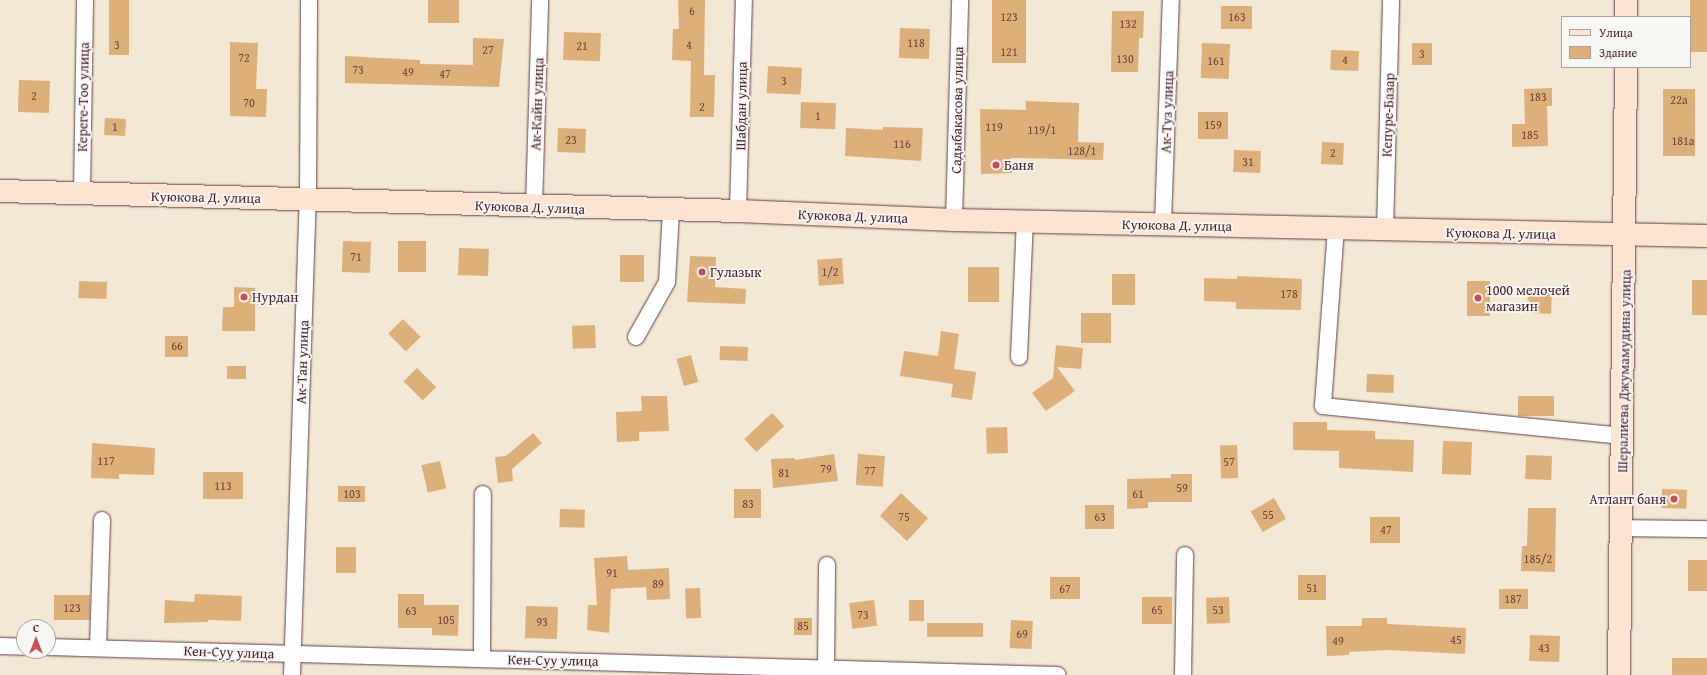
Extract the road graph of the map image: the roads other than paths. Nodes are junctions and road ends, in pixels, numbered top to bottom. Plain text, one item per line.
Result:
1 (85, 0) edge
2 (309, 0) edge
3 (540, 0) edge
4 (744, 0) edge
5 (960, 0) edge
6 (1171, 0) edge
7 (1391, 0) edge
8 (1626, 0) edge
9 (1626, 16) edge
10 (1626, 68) edge
11 (0, 191) edge
12 (82, 194) junction
13 (308, 199) junction
14 (534, 208) junction
15 (671, 210) junction
16 (738, 211) junction
17 (954, 220) junction
18 (1025, 222) junction
19 (1163, 224) junction
20 (1336, 228) junction
21 (1385, 231) junction
22 (1625, 235) junction
23 (1707, 236) edge
24 (636, 336) dead end
25 (1019, 357) dead end
26 (1623, 436) junction
27 (483, 494) dead end
28 (102, 520) dead end
29 (1622, 528) junction
30 (1707, 529) edge
31 (1185, 555) dead end
32 (827, 565) dead end
33 (0, 646) edge
34 (16, 647) edge
35 (56, 647) edge
36 (98, 648) junction
37 (292, 654) junction
38 (482, 659) junction
39 (826, 668) junction
40 (941, 673) edge
41 (292, 675) edge
42 (1058, 675) edge
43 (1184, 675) edge
44 (1619, 675) edge

1 - 12 street, Кереге-Тоо улица
2 - 13 street, Ак-Тан улица
3 - 14 street, Ак-Кайн улица
4 - 16 street, Шабдан улица
5 - 17 street, Садыбакасова улица
6 - 19 street, Ак-Туз улица
7 - 21 street, Кепуре-Базар
8 - 9 street
10 - 22 street, Шералиева Джумамудина улица
11 - 12 street, Куюкова Д. улица
12 - 13 street, Куюкова Д. улица
13 - 14 street, Куюкова Д. улица
13 - 37 street, Ак-Тан улица
14 - 15 street, Куюкова Д. улица
15 - 16 street, Куюкова Д. улица
15 - 24 street
16 - 17 street, Куюкова Д. улица
17 - 18 street, Куюкова Д. улица
18 - 19 street, Куюкова Д. улица
18 - 25 street
19 - 20 street, Куюкова Д. улица
20 - 21 street, Куюкова Д. улица
20 - 26 street
21 - 22 street, Куюкова Д. улица
22 - 23 street, Куюкова Д. улица
22 - 26 street, Шералиева Джумамудина улица
26 - 29 street, Шералиева Джумамудина улица
27 - 38 street
28 - 36 street
29 - 30 street
29 - 44 street, Шералиева Джумамудина улица
31 - 43 street
32 - 39 street
33 - 34 street
35 - 36 street, Кен-Суу улица
36 - 37 street, Кен-Суу улица
37 - 38 street, Кен-Суу улица
37 - 41 street, Ак-Тан улица
38 - 39 street, Кен-Суу улица
39 - 40 street, Кен-Суу улица
40 - 42 street, Кен-Суу улица

